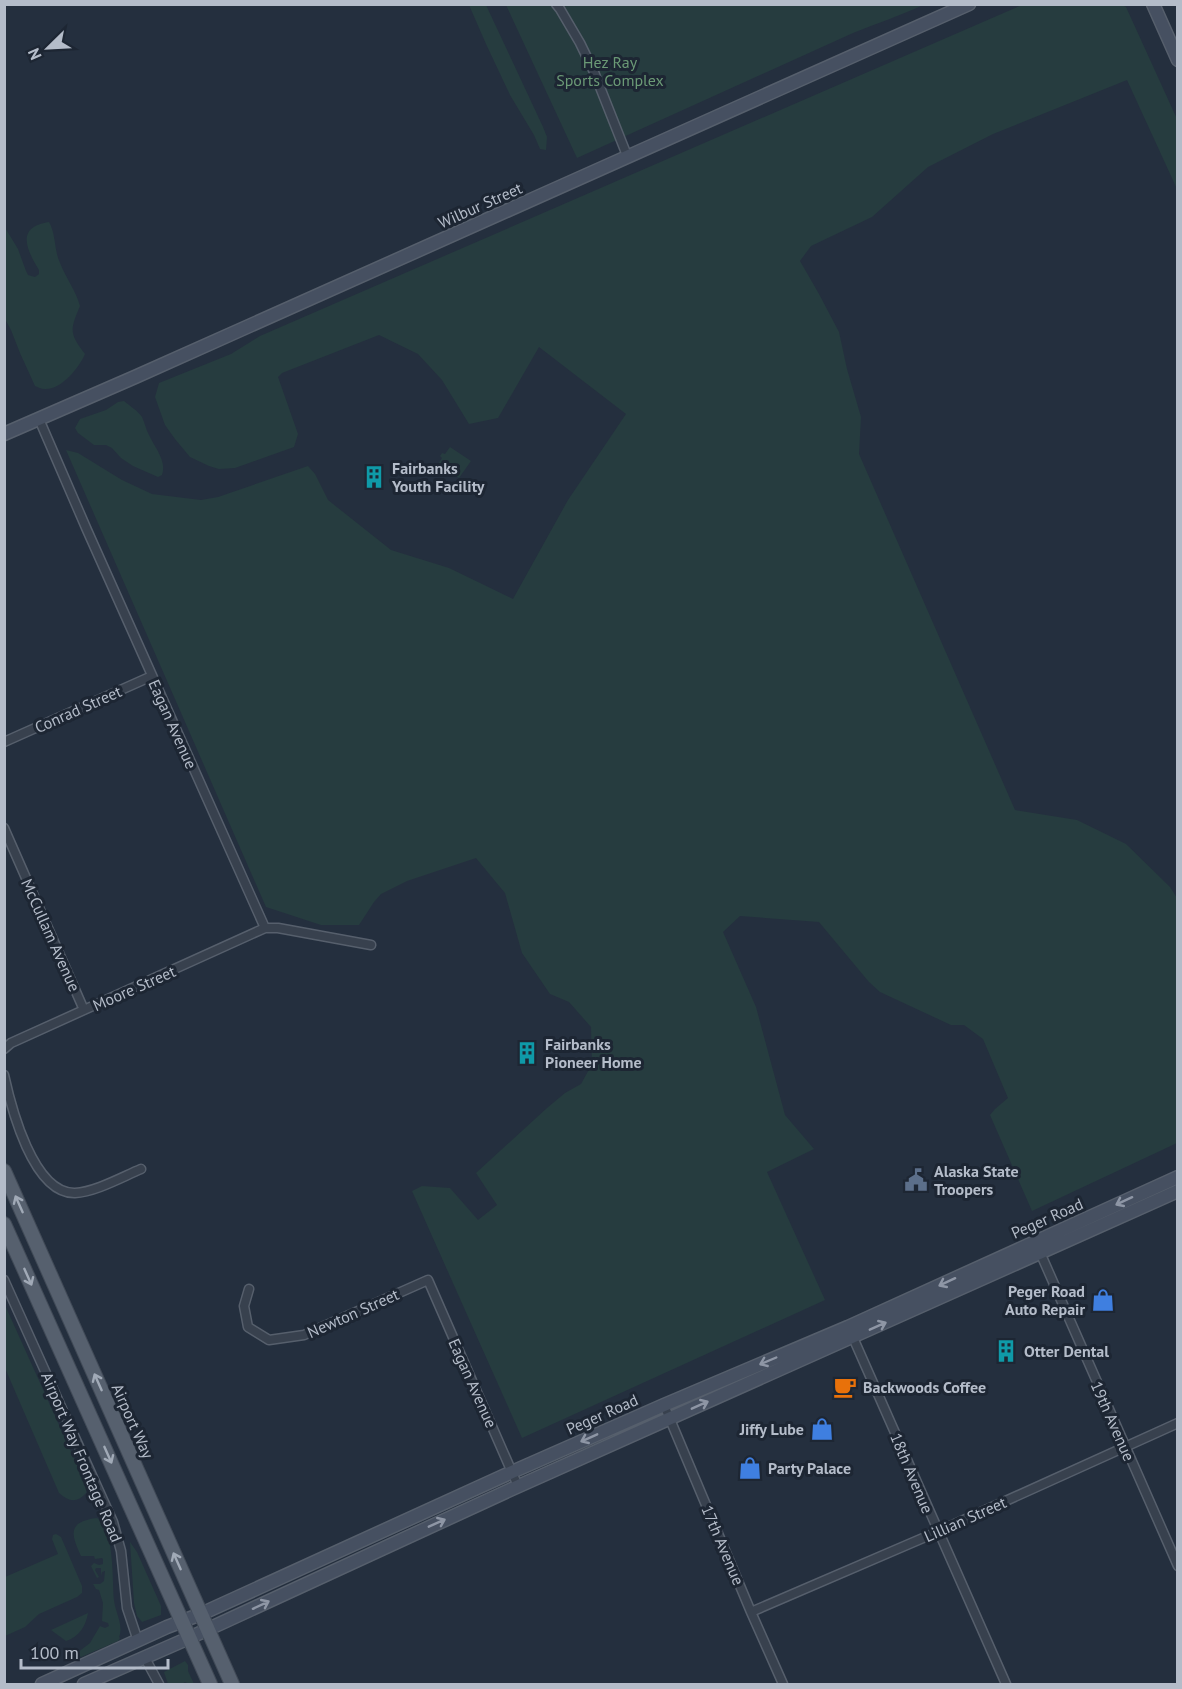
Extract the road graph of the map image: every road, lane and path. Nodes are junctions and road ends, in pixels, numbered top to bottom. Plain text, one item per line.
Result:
1 (556, 4) edge
2 (969, 4) edge
3 (1153, 4) edge
4 (1178, 60) edge
5 (628, 158) junction
6 (39, 419) junction
7 (4, 434) edge
8 (152, 676) junction
9 (4, 742) edge
10 (4, 828) edge
11 (265, 928) junction
12 (371, 945) dead end
13 (84, 1010) junction
14 (4, 1050) edge
15 (4, 1075) edge
16 (141, 1169) dead end
17 (4, 1171) edge
18 (1178, 1177) edge
19 (1178, 1191) edge
20 (4, 1224) edge
21 (1037, 1248) junction
22 (4, 1280) edge
23 (428, 1280) joint
24 (249, 1289) dead end
25 (850, 1332) junction
26 (664, 1405) junction
27 (669, 1419) junction
28 (1178, 1423) edge
29 (1124, 1446) junction
30 (512, 1472) junction
31 (518, 1486) junction
32 (937, 1532) junction
33 (1178, 1566) edge
34 (751, 1612) junction
35 (201, 1614) junction
36 (182, 1621) junction
37 (208, 1630) junction
38 (189, 1638) junction
39 (138, 1641) junction
40 (145, 1658) junction
41 (42, 1684) edge
42 (84, 1684) edge
43 (159, 1684) edge
44 (210, 1684) edge
45 (232, 1684) edge
46 (783, 1684) edge
47 (1006, 1684) edge

1 - 5 street
2 - 5 main road, Wilbur Street
3 - 4 main road
5 - 6 main road, Wilbur Street
6 - 7 main road, Wilbur Street
6 - 8 street, Eagan Avenue
8 - 9 street, Conrad Street
8 - 11 street, Eagan Avenue
10 - 13 street, McCullam Avenue
11 - 12 street
11 - 13 street, Moore Street
13 - 14 street, Moore Street
15 - 16 street
35 -> 17 main road, Airport Way
18 -> 21 main road, Peger Road
19 - 21 main road, Peger Road
20 -> 36 main road
21 - 25 main road, Peger Road
21 - 29 street, 19th Avenue
22 - 39 street, Airport Way Frontage Road
23 - 24 street, Newton Street
23 - 30 street, Eagan Avenue
25 -> 26 main road, Peger Road
27 -> 25 main road, Peger Road
25 - 32 street, 18th Avenue
26 - 27 street, 17th Avenue
26 -> 30 main road, Peger Road
27 - 31 main road, Peger Road
27 - 34 street, 17th Avenue
28 - 29 street, Lillian Street
29 - 32 street, Lillian Street
29 - 33 street, 19th Avenue
30 - 31 street, Eagan Avenue
30 - 35 main road, Peger Road
37 -> 31 main road, Peger Road
32 - 34 street, Lillian Street
32 - 47 street, 18th Avenue
34 - 46 street, 17th Avenue
35 - 36 main road, Peger Road
35 - 37 main road, Airport Way
36 - 38 main road
36 - 39 main road, Peger Road
37 - 38 main road, Peger Road
37 - 45 main road, Airport Way
38 - 40 main road, Peger Road
38 - 44 main road
39 - 41 main road, Peger Road
40 - 42 main road, Peger Road
40 - 43 street

